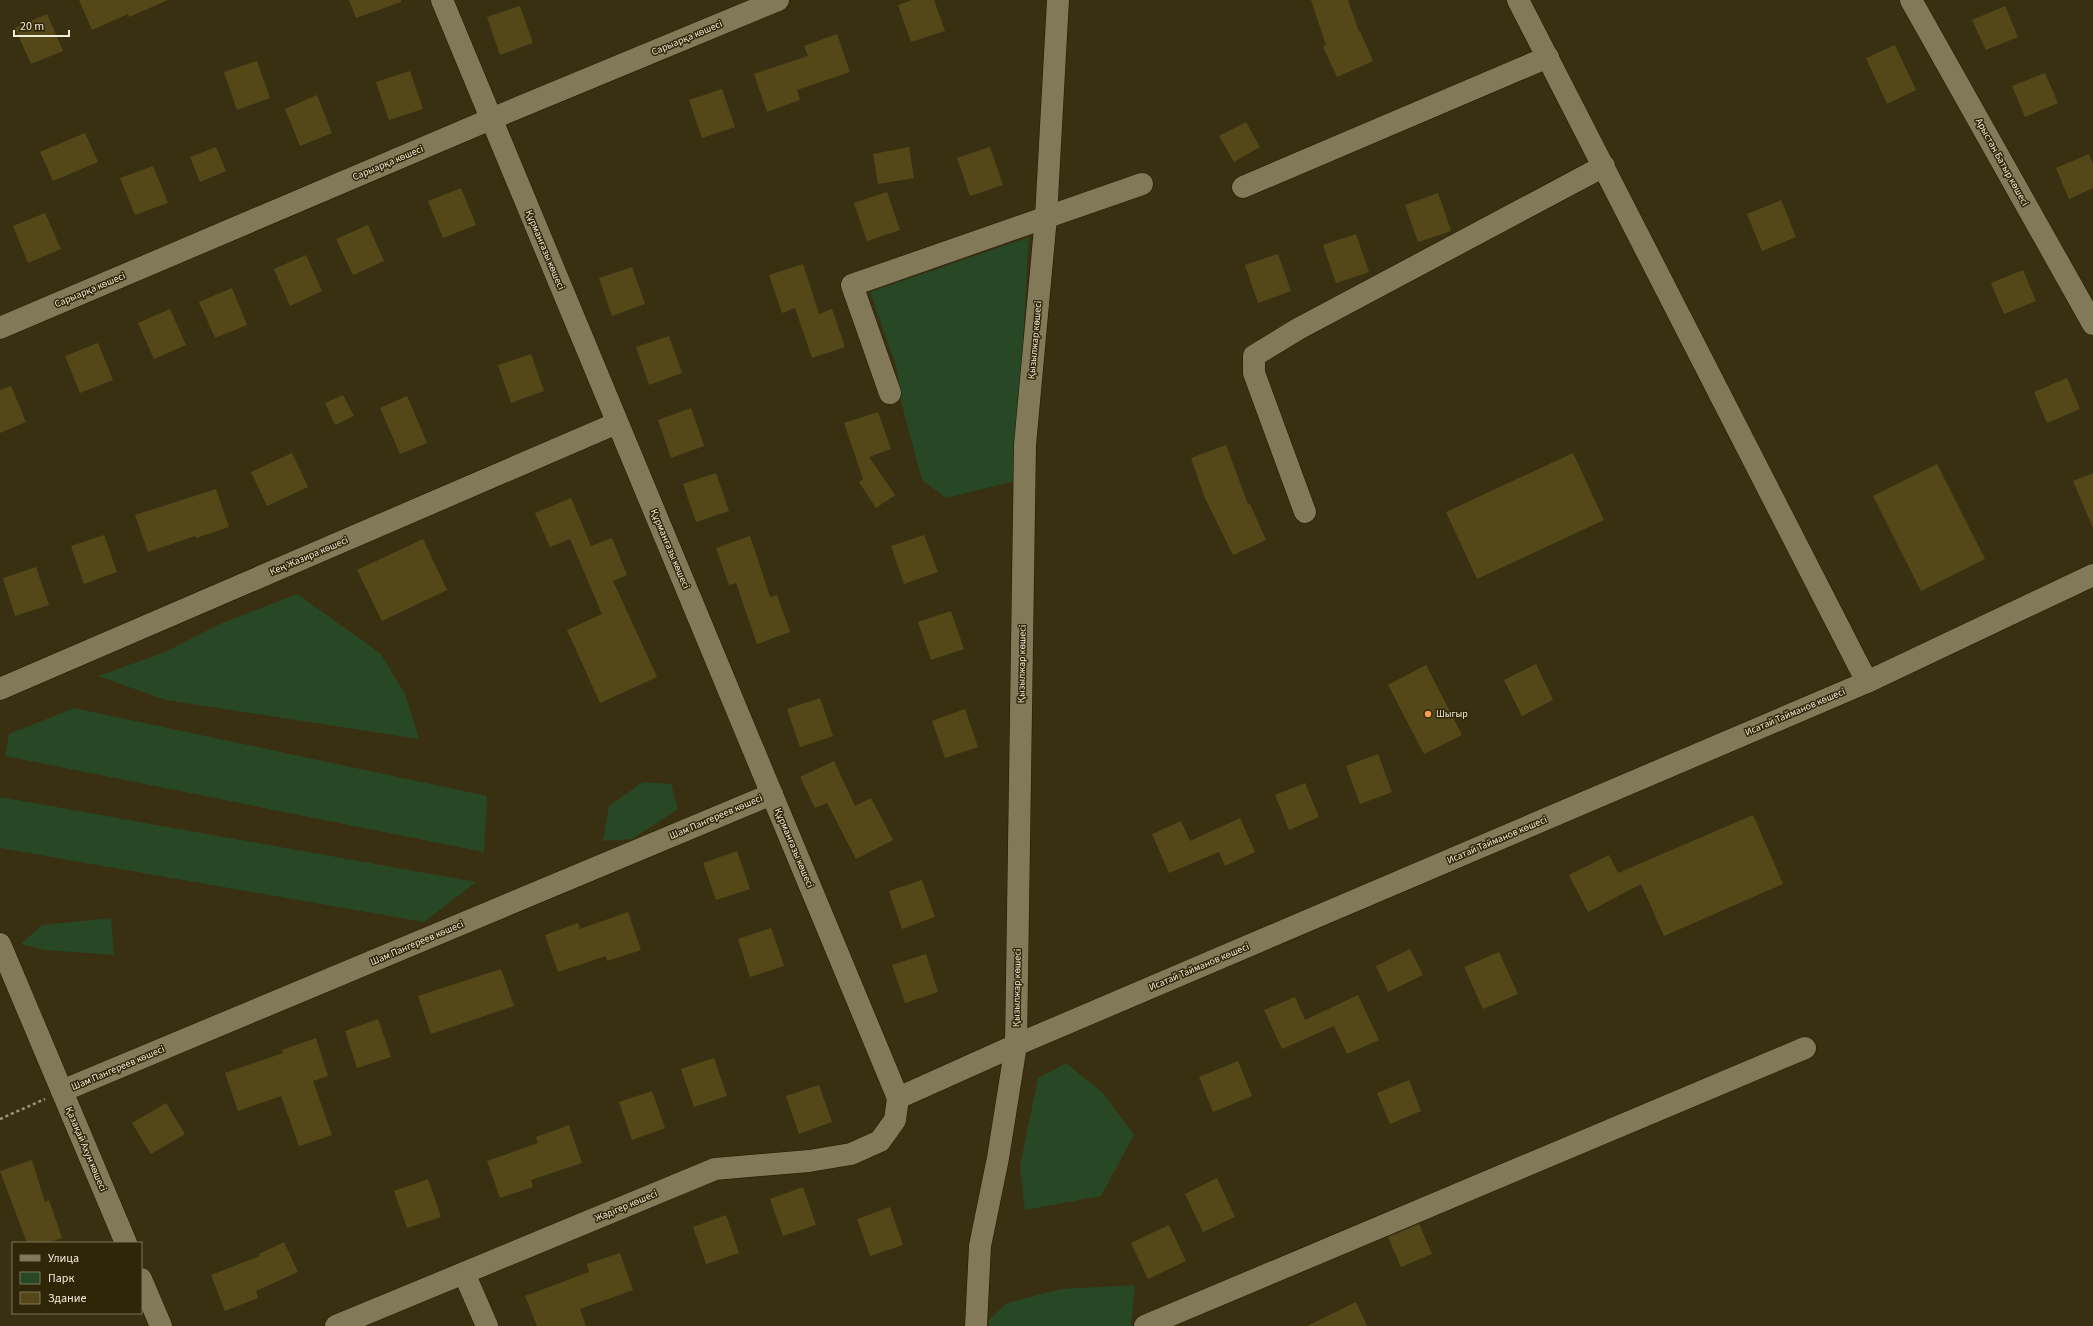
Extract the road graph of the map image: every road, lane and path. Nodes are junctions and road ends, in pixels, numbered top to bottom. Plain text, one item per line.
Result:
1 (442, 0) edge
2 (778, 0) edge
3 (1058, 0) edge
4 (1518, 0) edge
5 (1912, 0) edge
6 (1548, 57) junction
7 (491, 119) junction
8 (1604, 166) junction
9 (1142, 184) dead end
10 (1243, 187) dead end
11 (1046, 217) junction
12 (2093, 324) edge
13 (0, 328) edge
14 (890, 393) dead end
15 (617, 423) junction
16 (1305, 512) dead end
17 (2093, 575) edge
18 (1867, 682) junction
19 (0, 689) edge
20 (772, 794) junction
21 (0, 944) edge
22 (1016, 1045) junction
23 (1805, 1048) dead end
24 (62, 1091) junction
25 (898, 1098) junction
26 (0, 1119) edge
27 (126, 1242) edge
28 (464, 1273) junction
29 (142, 1281) edge
30 (161, 1326) edge
31 (336, 1326) edge
32 (487, 1326) edge
33 (976, 1326) edge
34 (1145, 1326) edge

1 - 7 street, Құрманғазы көшесі
2 - 7 street, Сарыарқа көшесі
3 - 11 street, Қызылжар көшесі
4 - 6 street
5 - 12 street, Арыстан Батыр көшесі
6 - 8 street
6 - 10 street
7 - 13 street, Сарыарқа көшесі
7 - 15 street, Құрманғазы көшесі
8 - 16 street
8 - 18 street
9 - 11 street
11 - 14 street
11 - 22 street, Қызылжар көшесі
15 - 19 street, Кең Жазира көшесі
15 - 20 street, Құрманғазы көшесі
17 - 18 street, Исатай Тайманов көшесі
18 - 22 street, Исатай Тайманов көшесі
20 - 24 street, Шам Пангереев көшесі
20 - 25 street, Құрманғазы көшесі
21 - 24 street, Қазақай Ахун көшесі
22 - 25 street, Исатай Тайманов көшесі
22 - 33 street, Қызылжар көшесі
23 - 34 street
24 - 26 path
24 - 27 street, Қазақай Ахун көшесі
25 - 28 street, Жәдігер көшесі
28 - 31 street, Жәдігер көшесі
28 - 32 street
29 - 30 street

